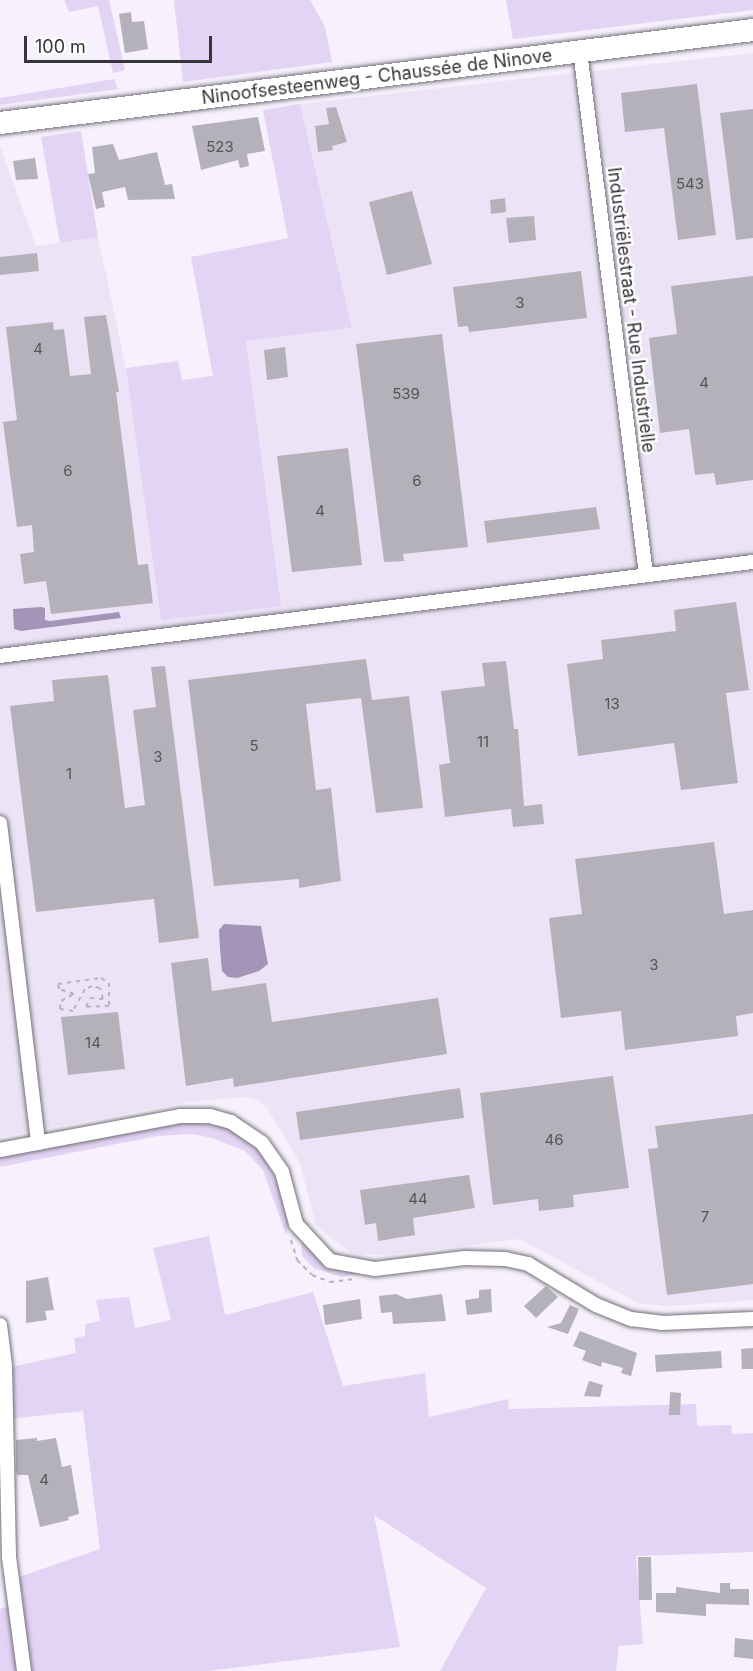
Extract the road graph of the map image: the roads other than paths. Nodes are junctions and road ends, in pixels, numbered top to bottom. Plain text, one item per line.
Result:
1 (753, 30) edge
2 (580, 51) junction
3 (0, 123) edge
4 (753, 562) edge
5 (646, 574) junction
6 (0, 656) edge
7 (0, 823) edge
8 (38, 1143) junction
9 (0, 1150) edge
10 (753, 1319) edge
11 (0, 1325) edge
12 (24, 1671) edge

1 - 2 main road, Ninoofsesteenweg - Chaussée de Ninove
2 - 3 main road, Ninoofsesteenweg - Chaussée de Ninove
2 - 5 street, Industriëlestraat - Rue Industrielle
4 - 5 street
5 - 6 street
7 - 8 street
8 - 9 street
8 - 10 street
11 - 12 street

